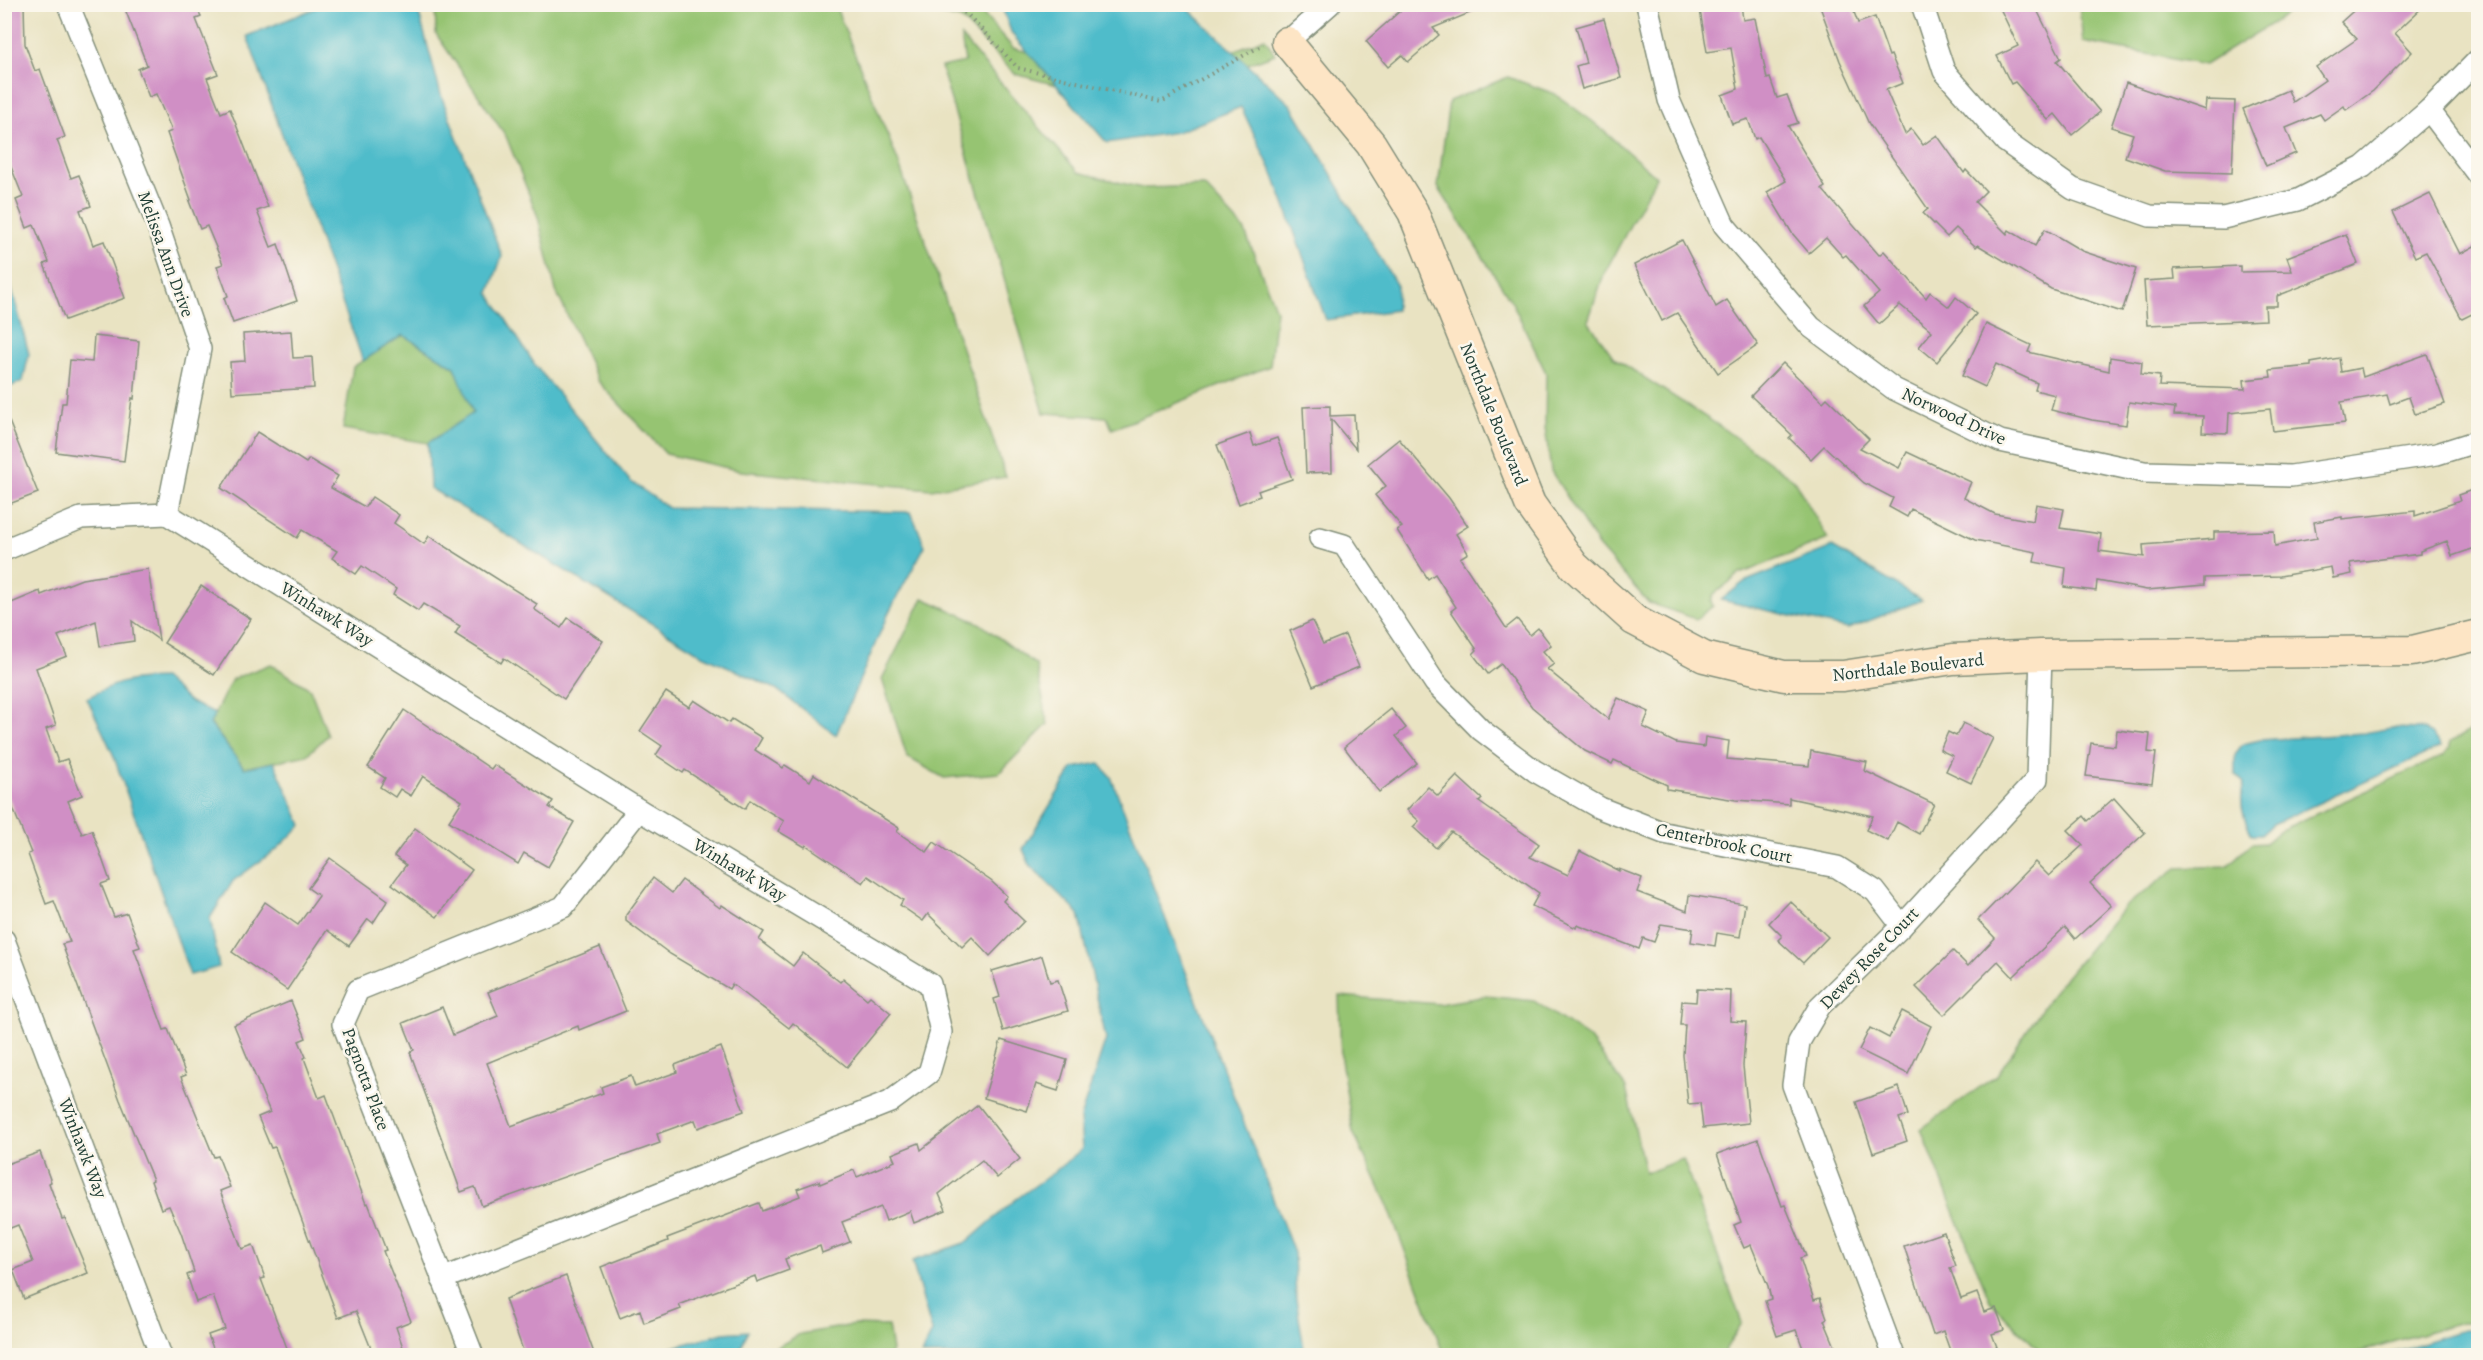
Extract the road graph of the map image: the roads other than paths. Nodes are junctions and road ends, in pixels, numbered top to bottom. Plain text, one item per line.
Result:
1 (68, 4) edge
2 (1330, 4) edge
3 (1647, 4) edge
4 (1922, 4) edge
5 (1287, 42) joint
6 (2478, 60) edge
7 (2429, 110) junction
8 (2478, 176) edge
9 (2478, 441) edge
10 (167, 514) junction
11 (1320, 538) dead end
12 (4, 550) edge
13 (2478, 635) edge
14 (2041, 656) junction
15 (639, 810) junction
16 (1902, 926) junction
17 (4, 940) edge
18 (442, 1279) junction
19 (161, 1356) edge
20 (473, 1356) edge
21 (1894, 1356) edge

1 - 10 street, Melissa Ann Drive
2 - 5 street
3 - 9 street, Norwood Drive
4 - 7 street
5 - 14 street, Northdale Boulevard
6 - 7 street
7 - 8 street
10 - 12 street
10 - 15 street, Winhawk Way
11 - 16 street, Centerbrook Court
13 - 14 street, Northdale Boulevard
14 - 16 street, Dewey Rose Court
15 - 18 street, Pagnotta Place
15 - 18 street, Winhawk Way
16 - 21 street, Dewey Rose Court
17 - 19 street, Winhawk Way
18 - 20 street, Pagnotta Place

